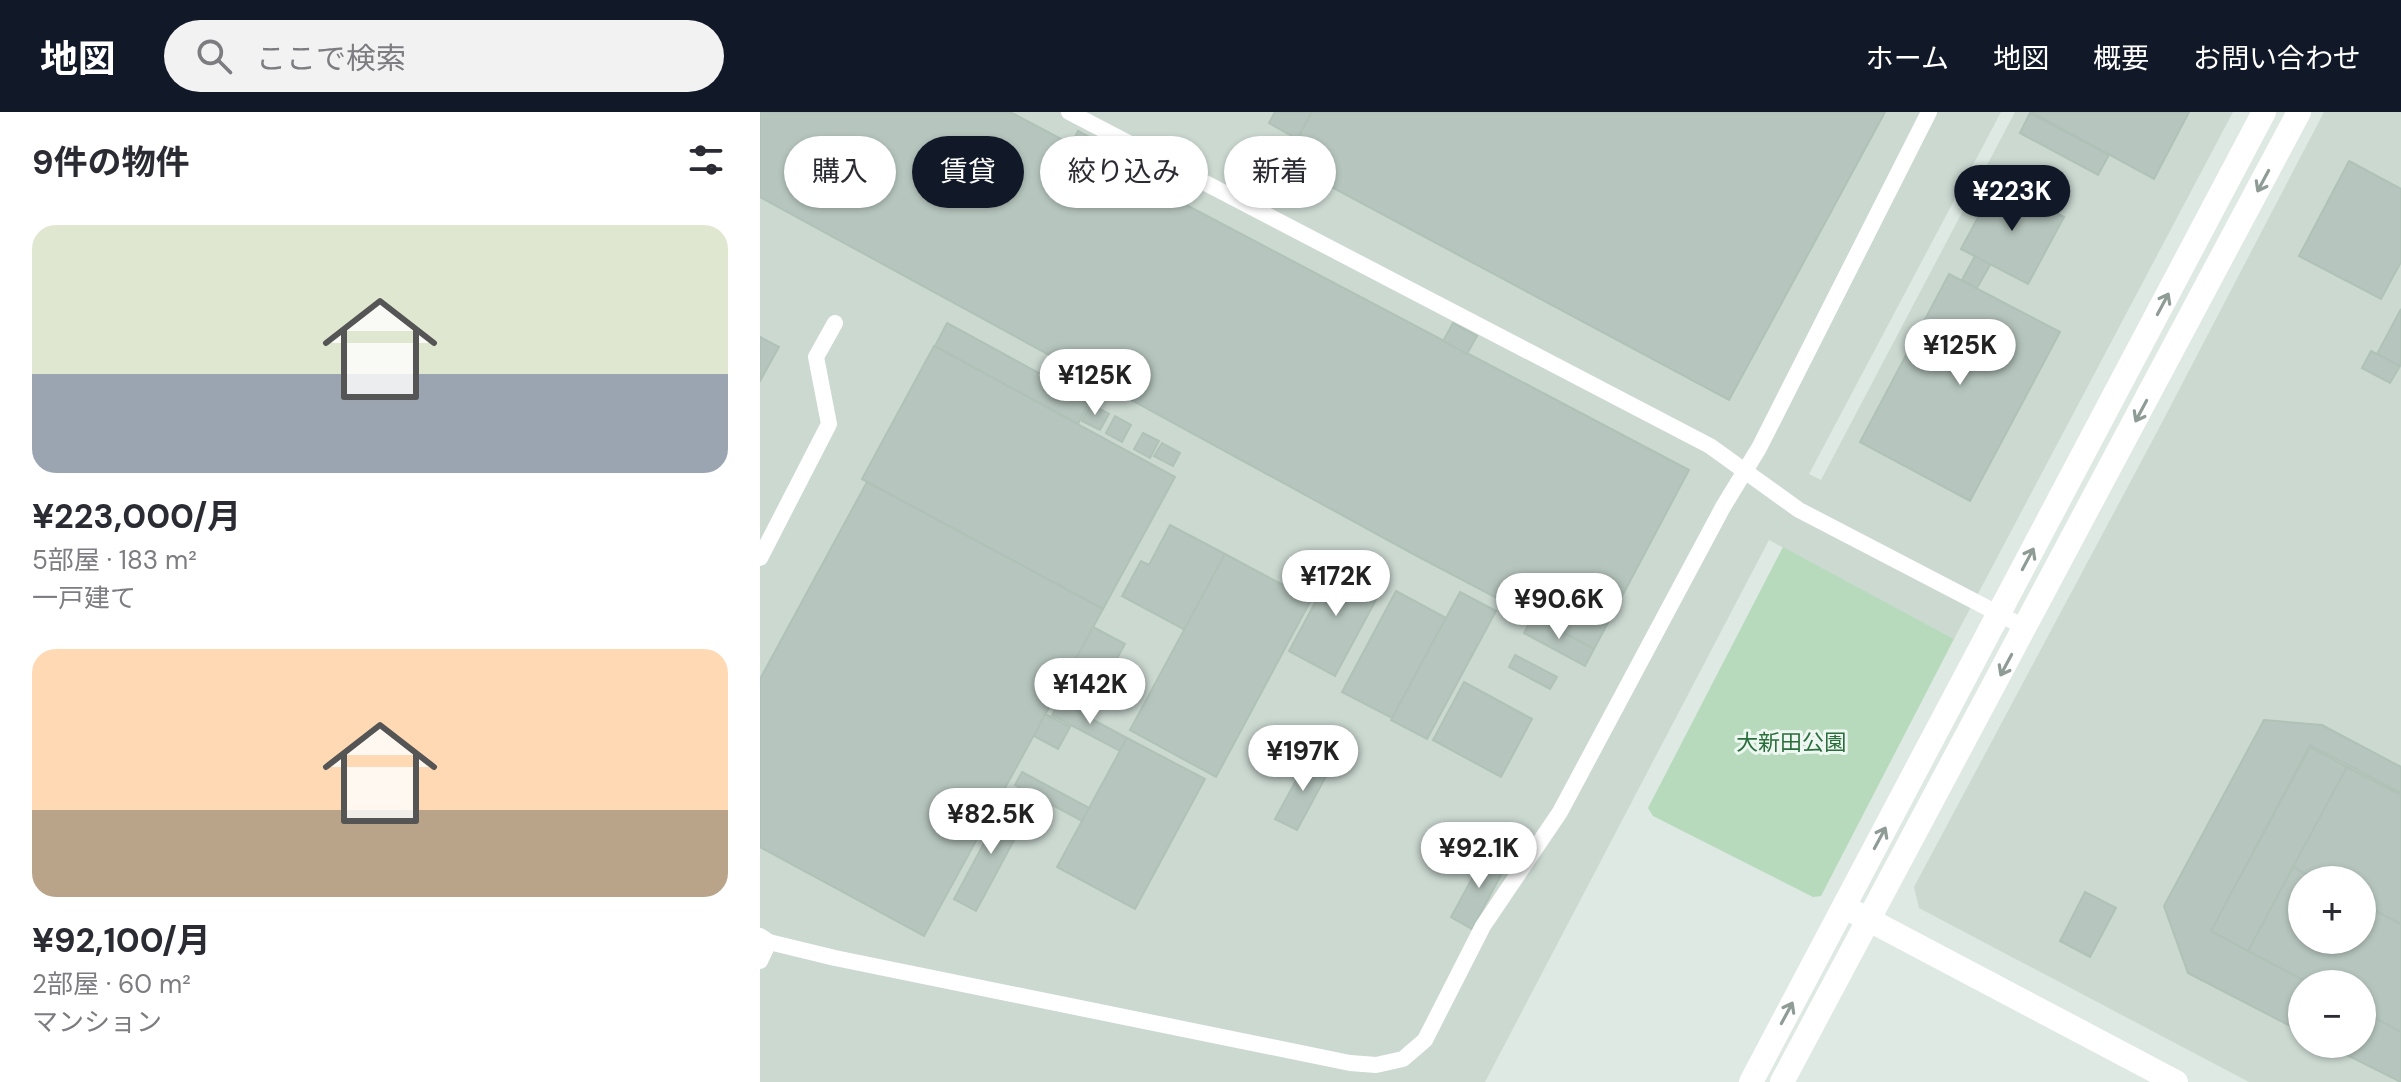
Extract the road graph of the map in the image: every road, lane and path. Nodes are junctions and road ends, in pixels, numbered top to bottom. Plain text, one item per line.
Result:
1 (1069, 112) edge
2 (1929, 112) edge
3 (2264, 112) edge
4 (2299, 112) edge
5 (835, 323) dead end
6 (1745, 472) junction
7 (760, 558) edge
8 (1998, 615) junction
9 (2026, 628) junction
10 (1844, 907) junction
11 (1869, 920) junction
12 (765, 939) edge
13 (760, 961) edge
14 (1751, 1082) edge
15 (1782, 1082) edge
16 (2176, 1082) edge

1 - 6 lane
2 - 6 lane
8 -> 3 street
4 -> 9 street
5 - 7 lane
6 - 8 lane
6 - 12 lane
8 - 9 lane
10 -> 8 street
9 -> 11 street
10 - 11 street
14 -> 10 street
11 - 15 street
11 - 16 street
12 - 13 lane

